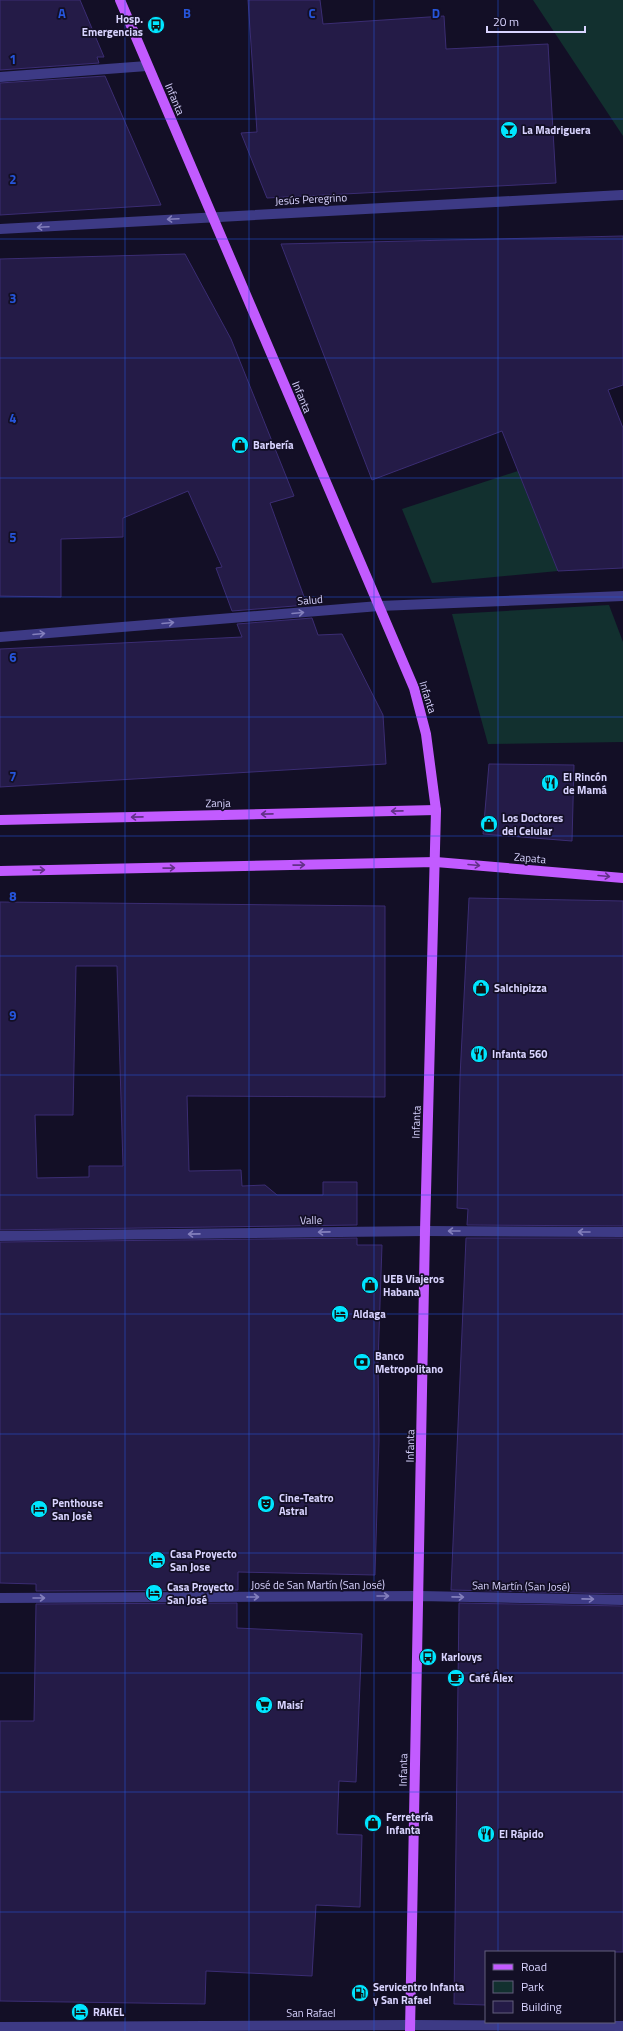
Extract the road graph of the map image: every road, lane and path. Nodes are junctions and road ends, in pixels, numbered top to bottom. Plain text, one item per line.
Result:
1 (120, 0) edge
2 (148, 66) junction
3 (0, 77) edge
4 (622, 195) edge
5 (212, 216) junction
6 (0, 229) edge
7 (623, 596) edge
8 (379, 606) junction
9 (0, 637) edge
10 (436, 810) junction
11 (0, 820) edge
12 (436, 862) junction
13 (0, 871) edge
14 (623, 878) edge
15 (425, 1231) junction
16 (623, 1232) edge
17 (0, 1236) edge
18 (419, 1596) junction
19 (0, 1598) edge
20 (623, 1600) edge
21 (623, 2026) edge
22 (0, 2027) edge
23 (410, 2028) edge

1 - 2 main road, Infanta
2 - 3 street
2 - 5 main road, Infanta
4 - 5 street, Jesús Peregrino
5 -> 6 street, Jesús Peregrino
5 - 8 main road, Infanta
7 - 8 street, Salud
9 -> 8 street, Salud
8 - 10 main road, Infanta
10 -> 11 main road, Zanja
10 - 12 main road, Infanta
13 -> 12 main road
12 -> 14 main road, Zapata
12 - 15 main road, Infanta
16 -> 15 street, Valle
15 -> 17 street, Valle
15 - 18 main road, Infanta
19 -> 18 street, José de San Martín (San José)
18 -> 20 street, San Martín (San José)
18 - 23 main road, Infanta
21 - 23 street, San Rafael
22 - 23 street, San Rafael

